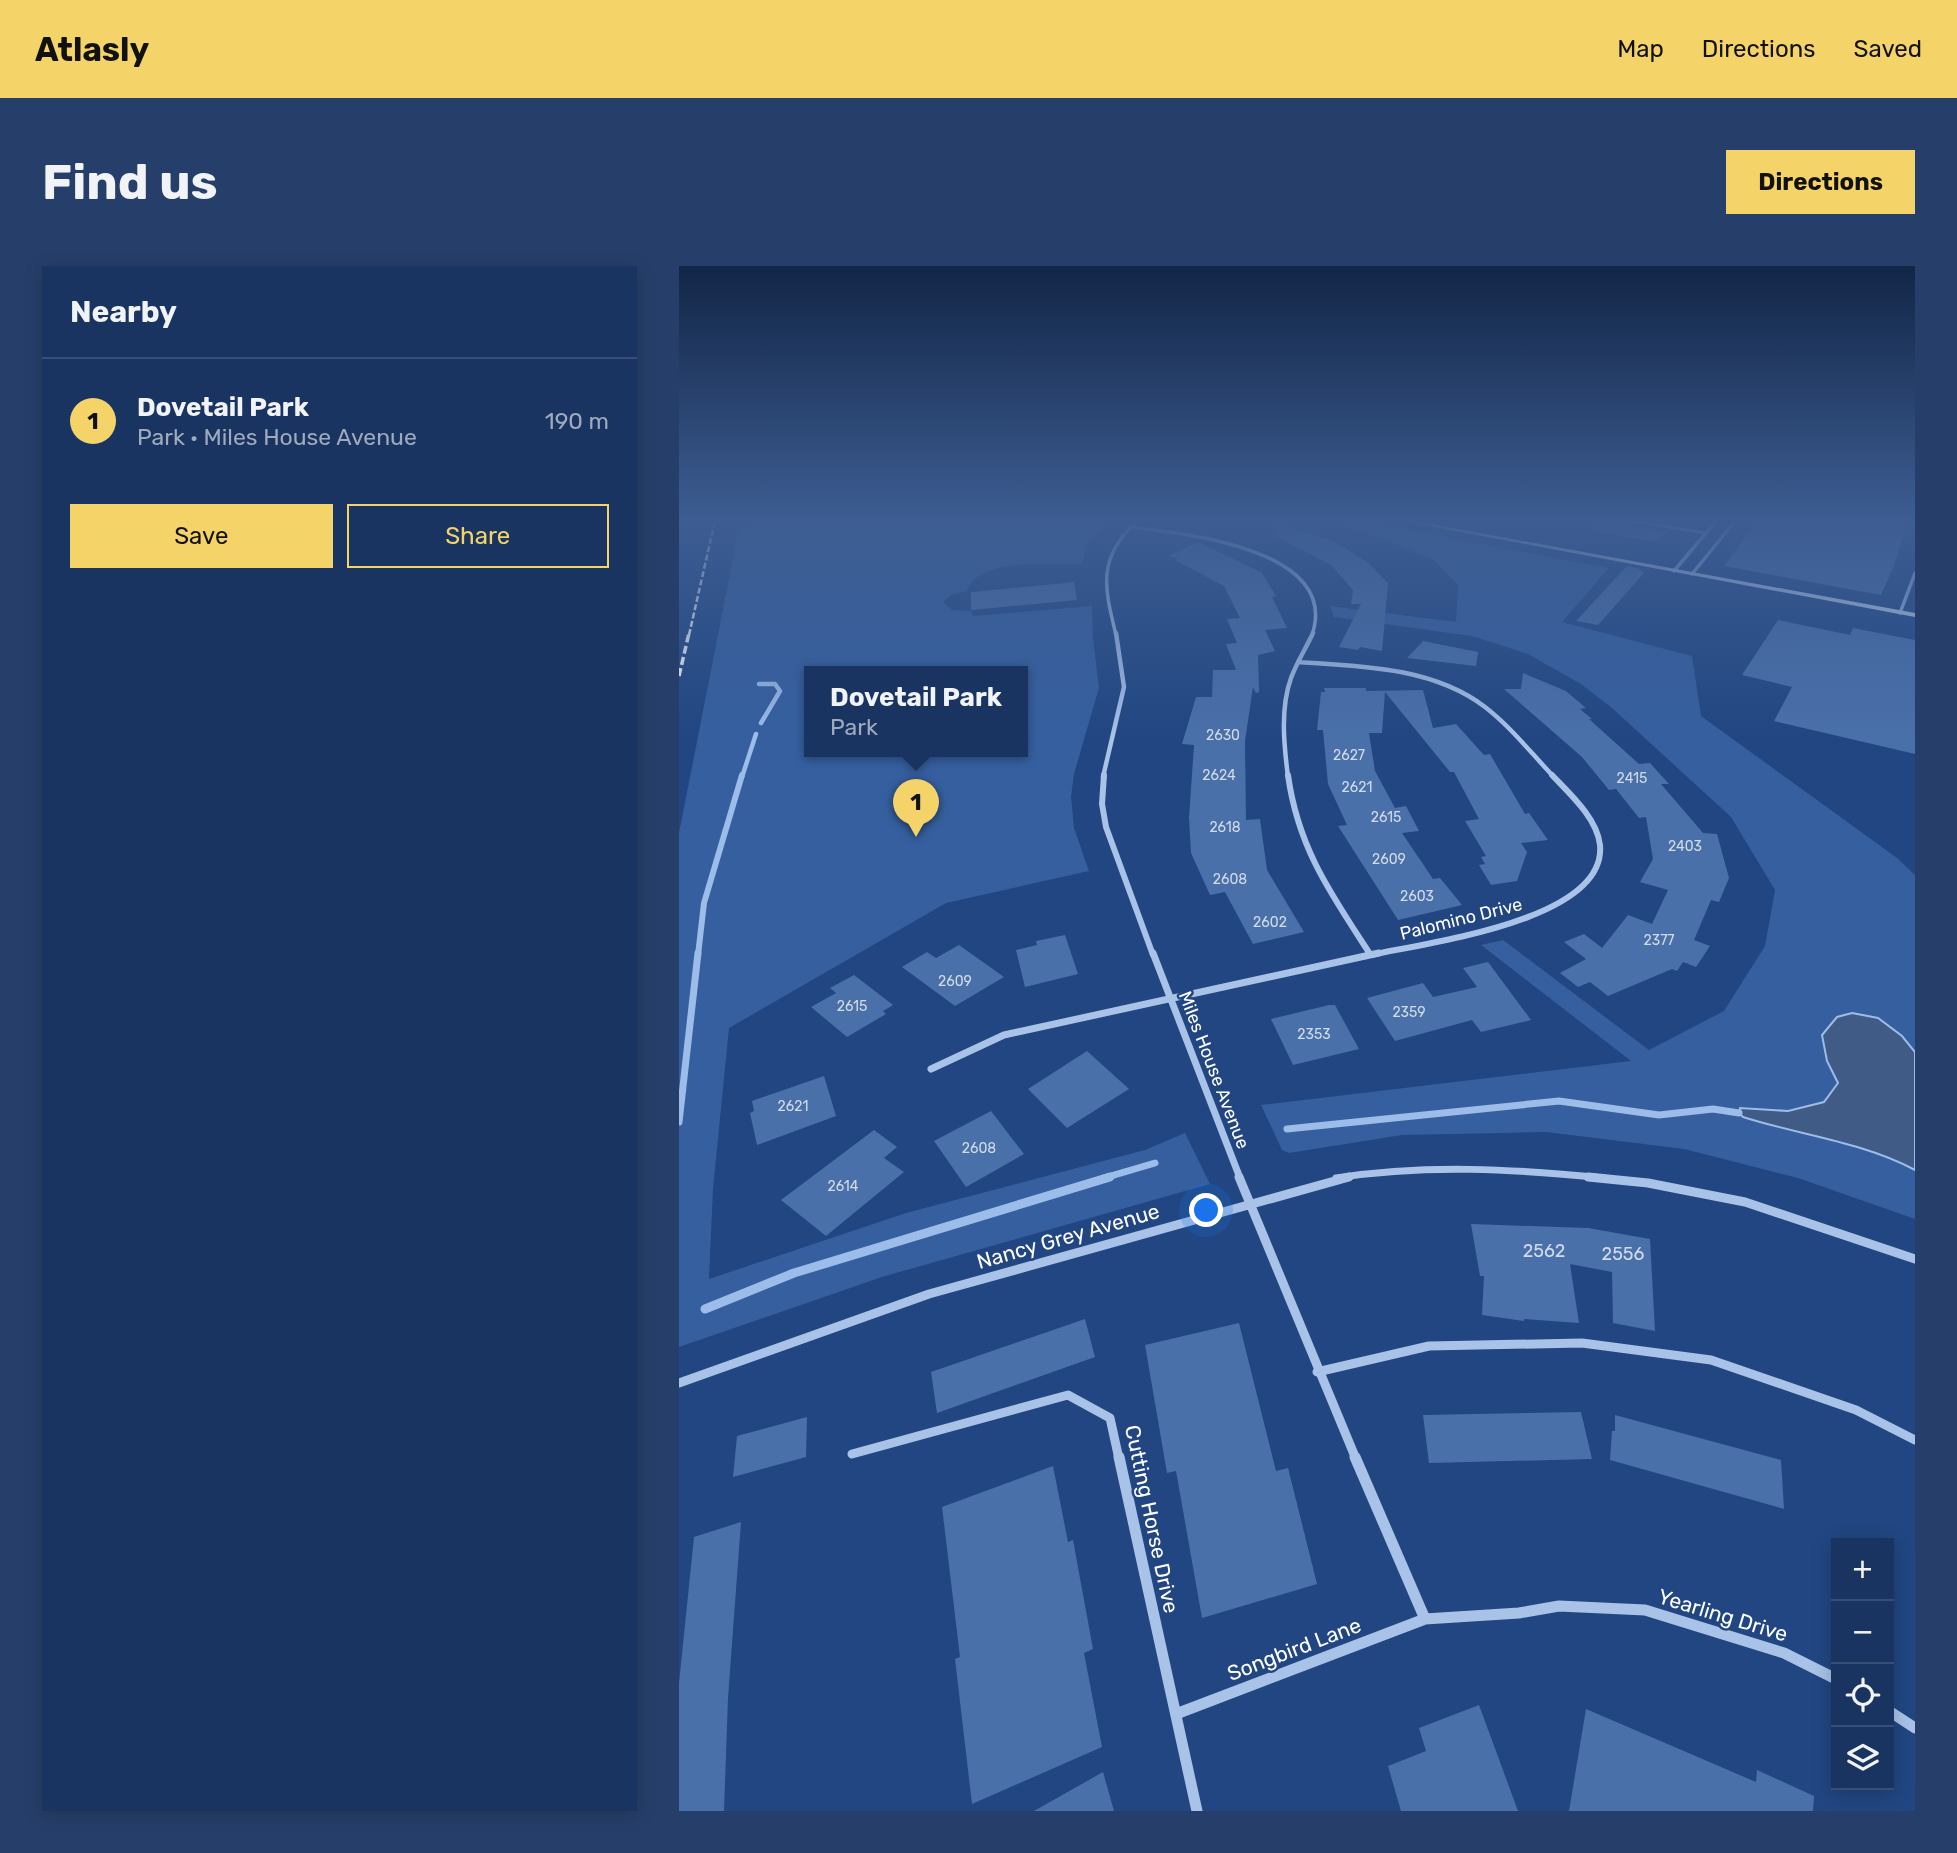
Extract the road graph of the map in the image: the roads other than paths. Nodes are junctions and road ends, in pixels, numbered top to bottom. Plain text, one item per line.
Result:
1 (1108, 593) edge
2 (1310, 593) edge
3 (1794, 593) edge
4 (1907, 593) edge
5 (1900, 613) junction
6 (1915, 615) edge
7 (1298, 662) junction
8 (1370, 954) junction
9 (1170, 998) junction
10 (931, 1069) dead end
11 (1248, 1204) junction
12 (1915, 1259) edge
13 (1317, 1372) junction
14 (679, 1383) edge
15 (1915, 1440) edge
16 (852, 1454) dead end
17 (1425, 1619) junction
18 (1831, 1677) edge
19 (1175, 1714) junction
20 (1894, 1714) edge
21 (1915, 1728) edge
22 (1197, 1811) edge

1 - 9 street, Miles House Avenue
2 - 7 street
3 - 5 main road
4 - 5 street
5 - 6 main road
7 - 8 street
7 - 8 street, Palomino Drive
8 - 9 street, Palomino Drive
9 - 10 street, Palomino Drive
9 - 11 street, Miles House Avenue
11 - 12 street, Nancy Grey Avenue
11 - 13 street, Miles House Avenue
11 - 14 street, Nancy Grey Avenue
13 - 15 street
13 - 17 street, Miles House Avenue
16 - 19 street, Cutting Horse Drive
17 - 18 street, Yearling Drive
17 - 19 street, Songbird Lane
19 - 22 street, Cutting Horse Drive
20 - 21 street

